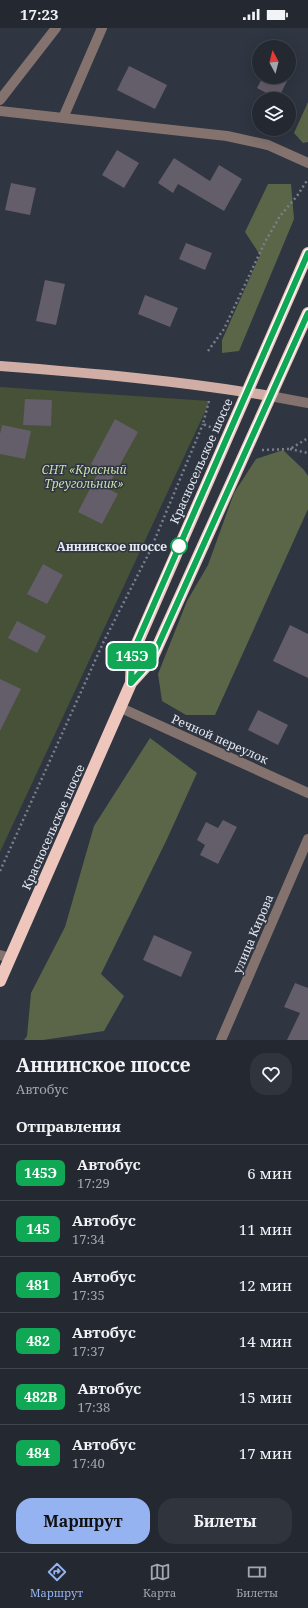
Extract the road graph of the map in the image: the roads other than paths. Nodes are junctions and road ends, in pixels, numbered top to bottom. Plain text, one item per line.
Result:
1 (56, 28) edge
2 (102, 28) edge
3 (0, 100) edge
4 (0, 111) edge
5 (63, 118) junction
6 (308, 163) edge
7 (308, 253) edge
8 (308, 313) edge
9 (0, 366) edge
10 (247, 392) junction
11 (270, 396) junction
12 (308, 403) edge
13 (131, 683) junction
14 (121, 708) junction
15 (308, 793) edge
16 (308, 839) edge
17 (5, 956) edge
18 (0, 982) edge
19 (221, 1040) edge

1 - 3 street
2 - 5 street
4 - 5 street
5 - 6 street
7 - 10 highway, Красносельское шоссе
8 - 11 highway, Красносельское шоссе
9 - 10 main road
10 - 11 main road
10 - 13 highway, Красносельское шоссе
11 - 12 street
11 - 13 highway, Красносельское шоссе
13 - 14 highway, Красносельское шоссе
14 - 15 street, Речной переулок
14 - 17 highway, Красносельское шоссе
16 - 19 street, улица Кирова
17 - 18 highway, Красносельское шоссе

